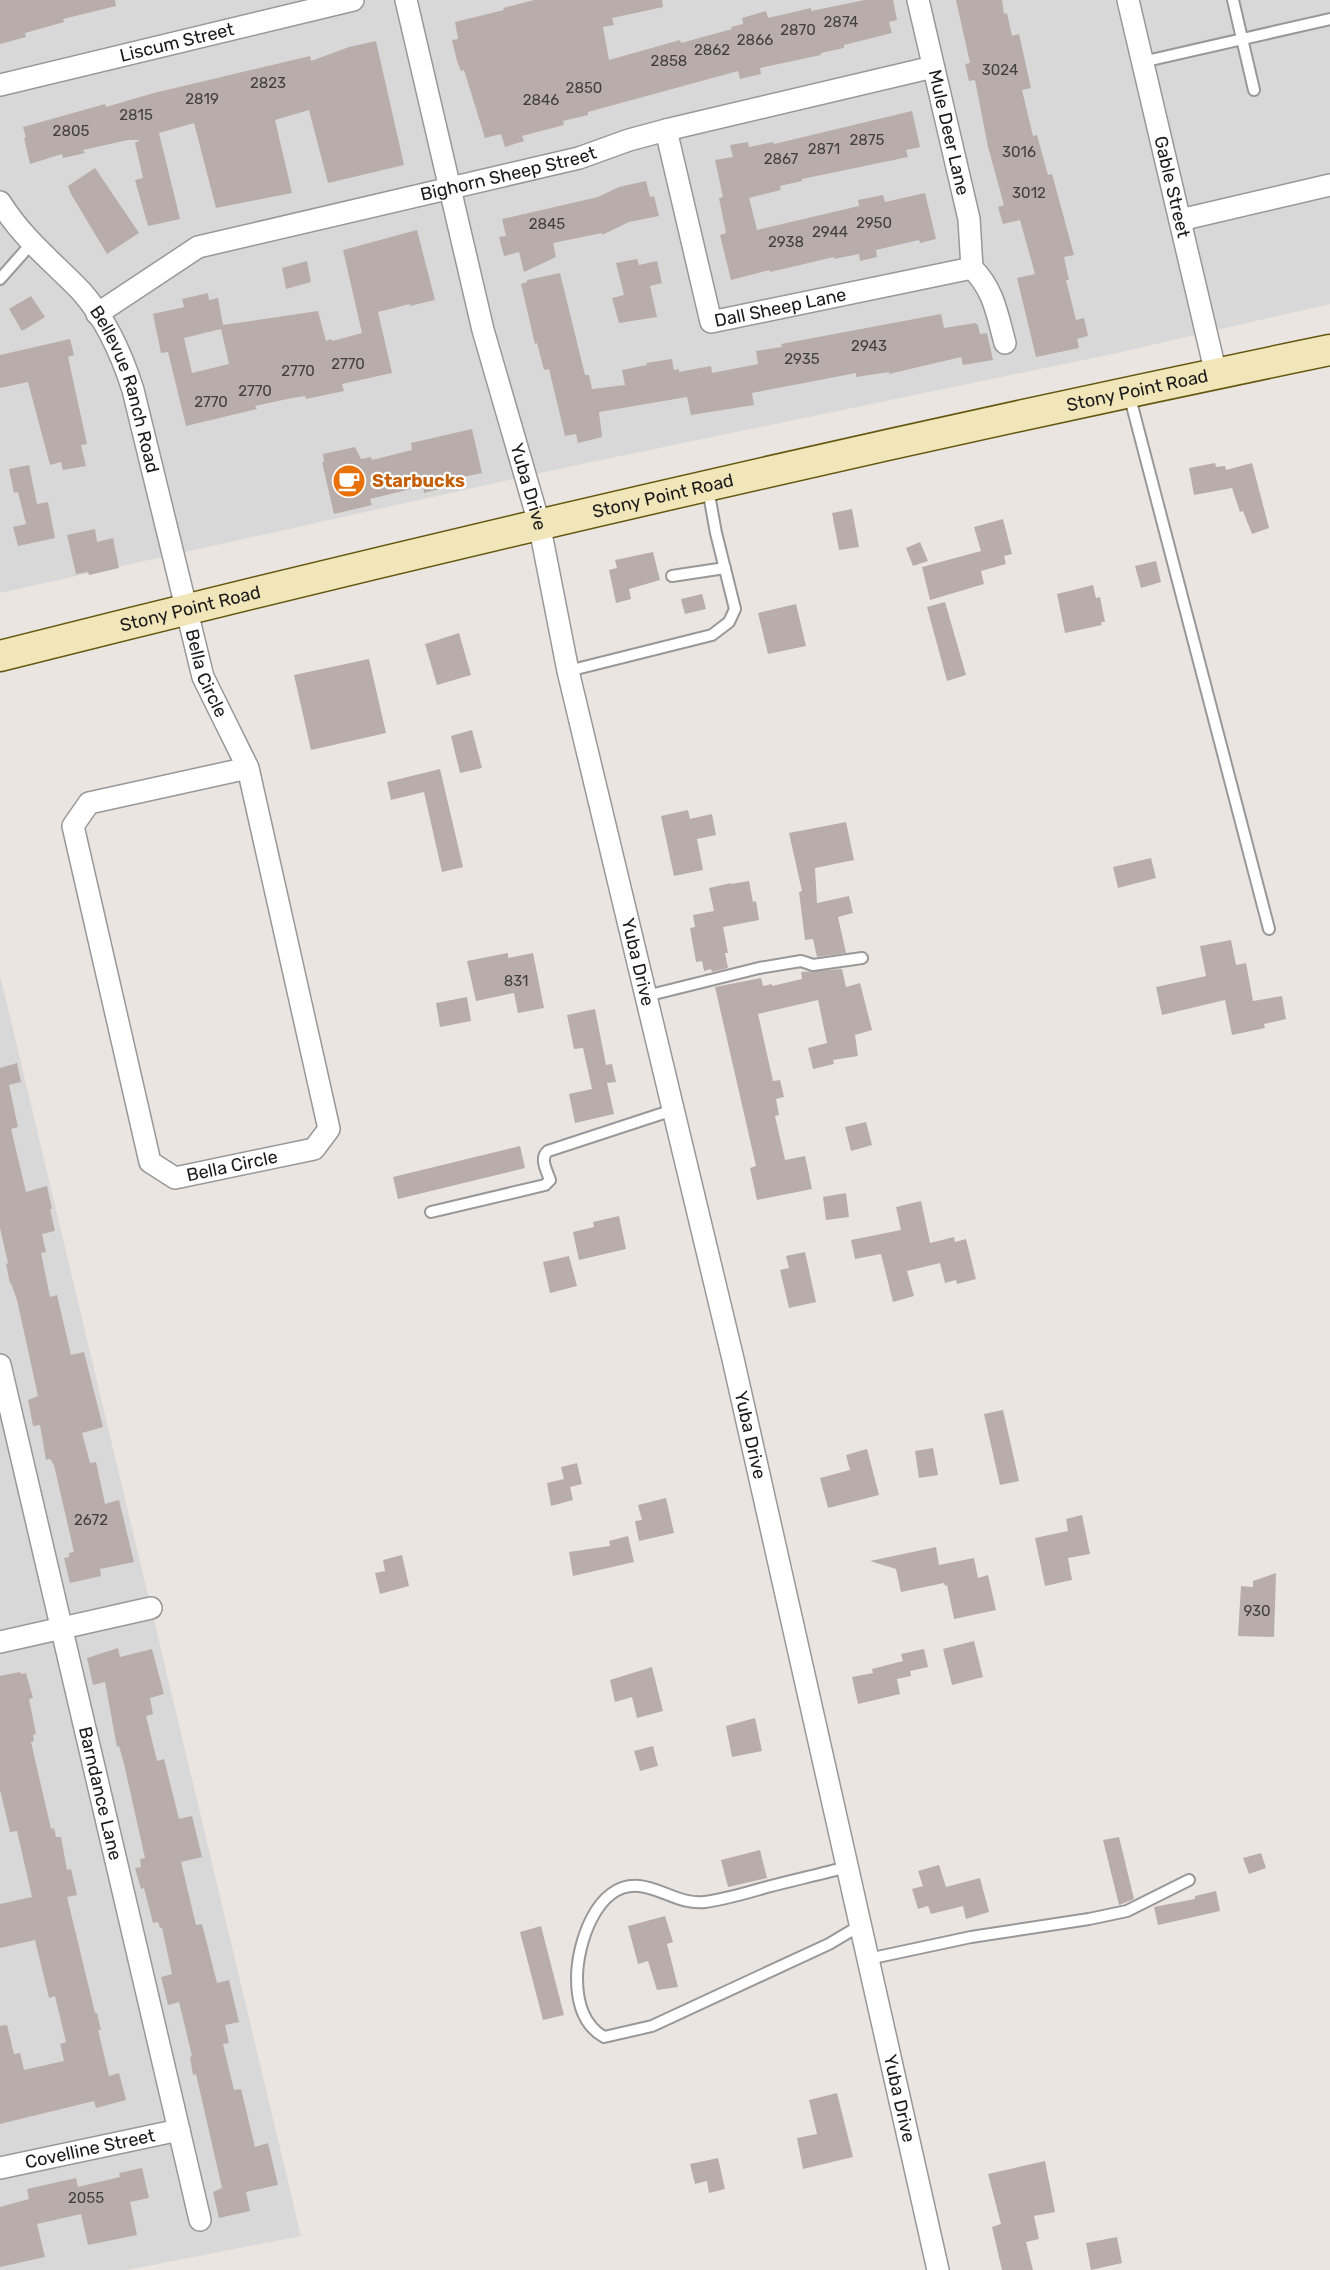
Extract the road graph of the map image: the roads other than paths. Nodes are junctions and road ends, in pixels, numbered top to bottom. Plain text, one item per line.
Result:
1 (353, 0) edge
2 (406, 0) edge
3 (918, 0) edge
4 (1128, 0) edge
5 (1233, 0) edge
6 (1330, 19) edge
7 (1242, 39) junction
8 (1143, 62) junction
9 (933, 67) junction
10 (0, 85) edge
11 (1254, 90) dead end
12 (666, 130) junction
13 (1330, 185) edge
14 (450, 189) junction
15 (0, 202) edge
16 (1180, 220) junction
17 (31, 244) junction
18 (972, 268) junction
19 (0, 279) edge
20 (97, 314) junction
21 (1005, 343) dead end
22 (1330, 350) edge
23 (1216, 374) junction
24 (1129, 391) junction
25 (707, 486) junction
26 (539, 524) junction
27 (725, 568) junction
28 (672, 576) dead end
29 (186, 609) junction
30 (0, 656) edge
31 (568, 671) junction
32 (248, 768) junction
33 (1269, 929) dead end
34 (862, 958) dead end
35 (646, 996) junction
36 (673, 1110) junction
37 (431, 1212) dead end
38 (0, 1365) edge
39 (8, 1435) edge
40 (151, 1608) dead end
41 (62, 1629) junction
42 (0, 1642) edge
43 (847, 1867) junction
44 (1190, 1880) dead end
45 (861, 1925) junction
46 (868, 1959) junction
47 (179, 2130) junction
48 (0, 2168) edge
49 (200, 2220) dead end
50 (938, 2270) edge

1 - 10 street, Liscum Street
2 - 14 street, Yuba Drive
3 - 9 street, Mule Deer Lane
4 - 8 street, Gable Street
5 - 7 lane
6 - 7 lane
7 - 8 lane
7 - 11 lane
8 - 16 street, Gable Street
9 - 12 street, Bighorn Sheep Street
9 - 18 street, Mule Deer Lane
12 - 14 street, Bighorn Sheep Street
12 - 18 street, Dall Sheep Lane
13 - 16 street
14 - 20 street, Bighorn Sheep Street
14 - 26 street, Yuba Drive
15 - 17 street, Bellevue Ranch Road
16 - 23 street, Gable Street
17 - 19 lane
17 - 20 street, Bellevue Ranch Road
18 - 21 street
20 - 29 street, Bellevue Ranch Road
22 - 23 main road, Stony Point Road
23 - 24 main road, Stony Point Road
24 - 25 main road, Stony Point Road
24 - 33 lane
25 - 26 main road, Stony Point Road
25 - 27 lane
26 - 29 main road, Stony Point Road
26 - 31 street, Yuba Drive
27 - 28 lane
27 - 31 lane
29 - 30 main road, Stony Point Road
29 - 32 street, Bella Circle
31 - 35 street, Yuba Drive
32 - 32 street, Bella Circle
34 - 35 lane
35 - 36 street, Yuba Drive
36 - 37 lane
36 - 43 street, Yuba Drive
38 - 39 street, Barndance Lane
39 - 41 street, Barndance Lane
40 - 41 street
41 - 42 street
41 - 47 street, Barndance Lane
43 - 45 street, Yuba Drive
43 - 45 lane
44 - 46 lane
45 - 46 street, Yuba Drive
46 - 50 street, Yuba Drive
47 - 48 street, Covelline Street
47 - 49 street, Barndance Lane

